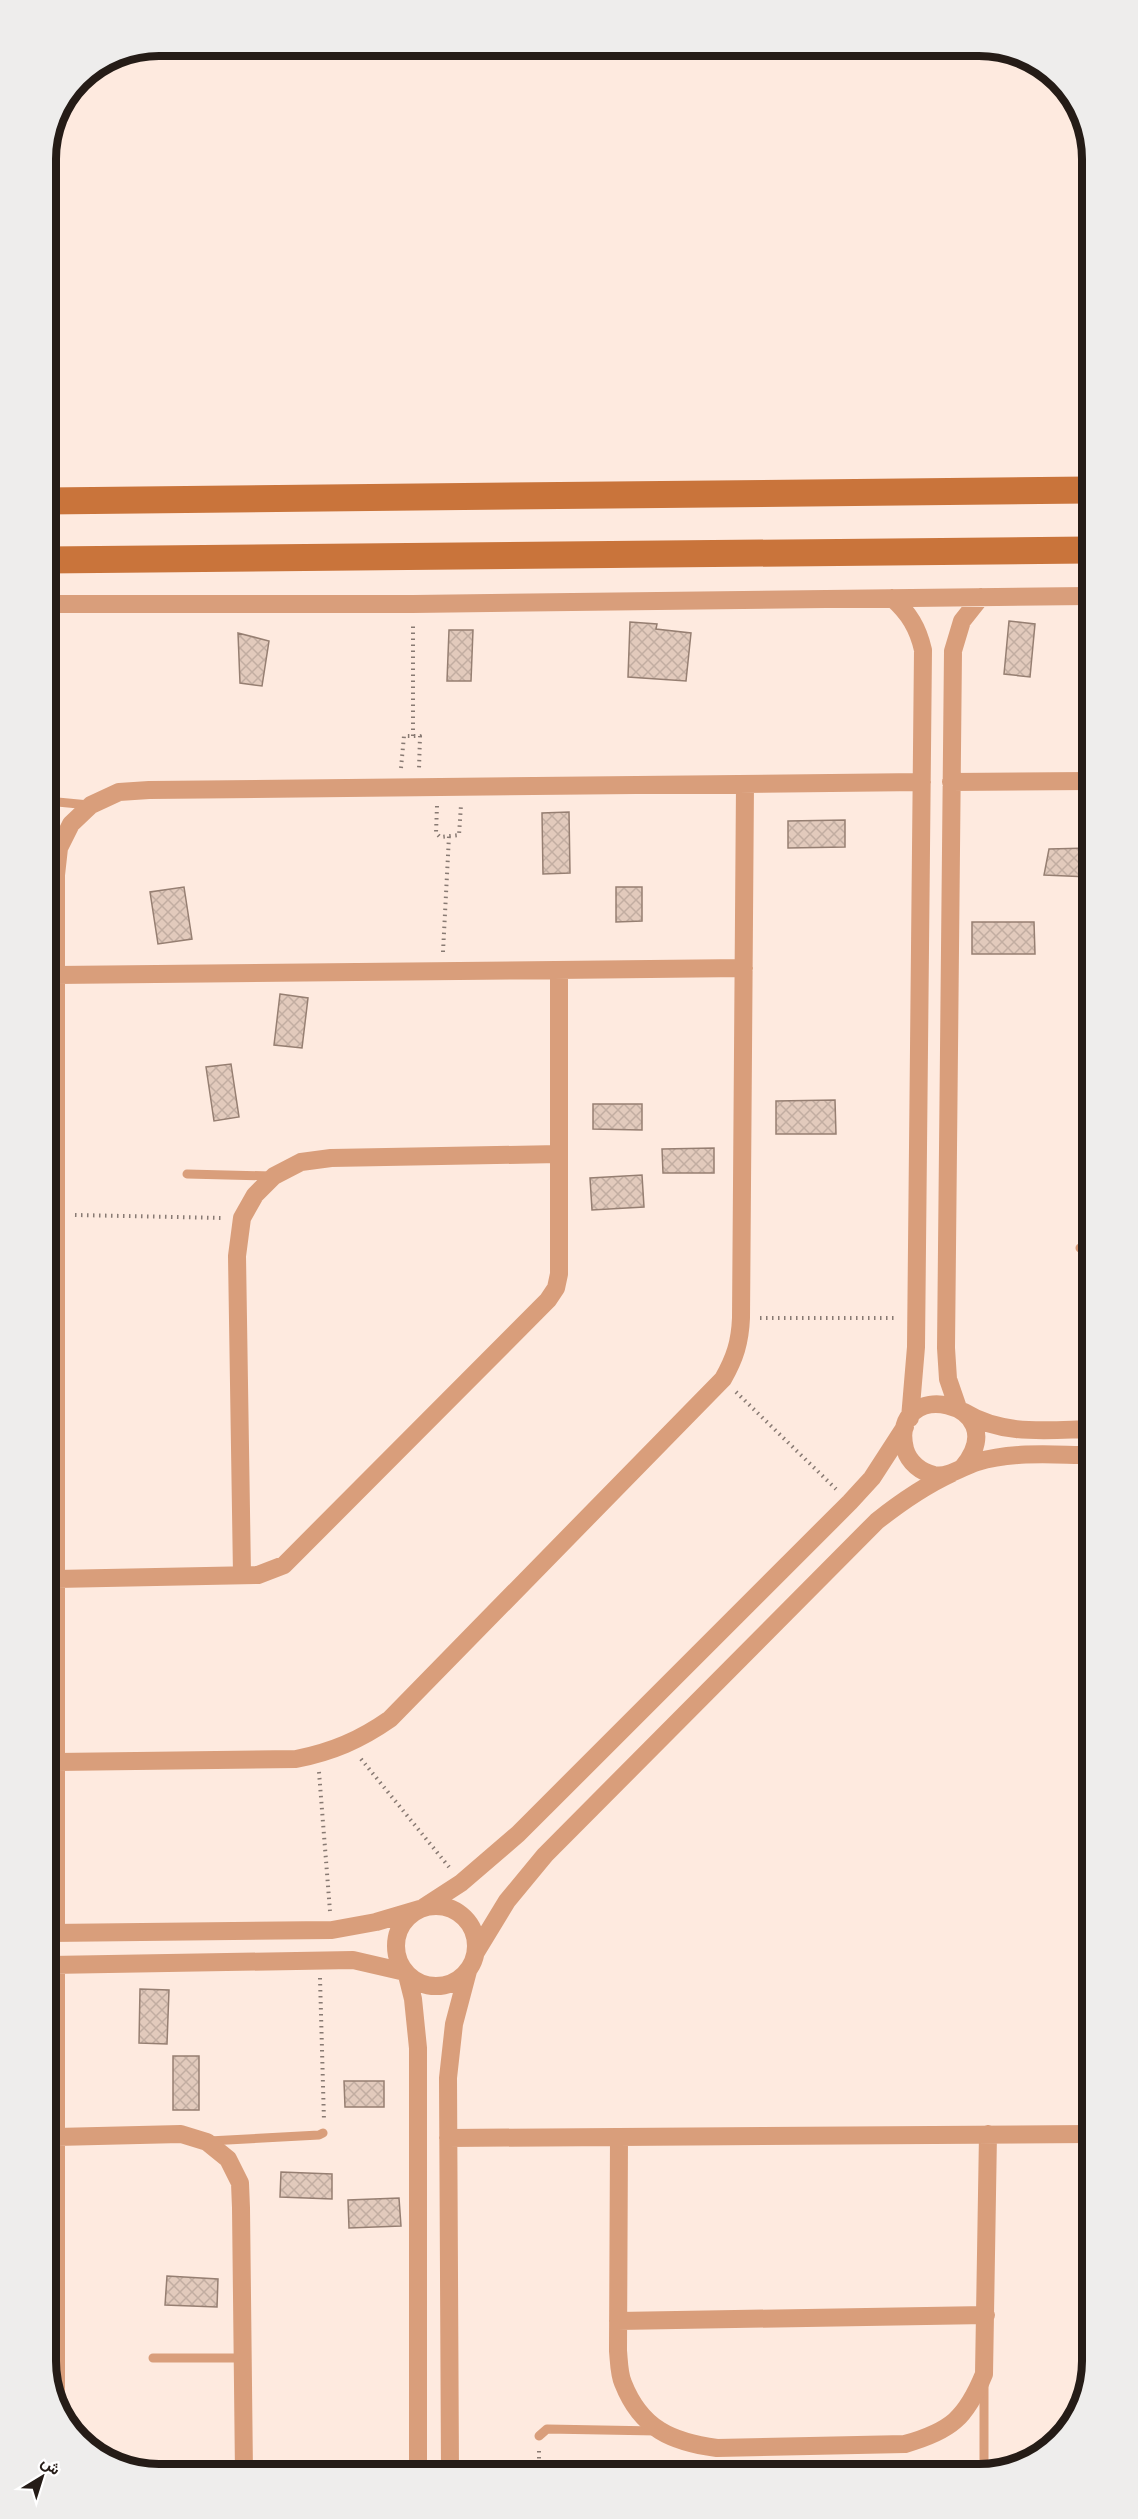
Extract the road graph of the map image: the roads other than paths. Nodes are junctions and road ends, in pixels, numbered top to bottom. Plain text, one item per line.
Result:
1 (1082, 490) edge
2 (56, 501) edge
3 (1082, 550) edge
4 (56, 560) edge
5 (1082, 596) edge
6 (981, 597) junction
7 (892, 598) junction
8 (56, 604) edge
9 (1082, 781) edge
10 (922, 782) junction
11 (951, 782) junction
12 (745, 784) junction
13 (56, 802) edge
14 (91, 805) junction
15 (744, 968) junction
16 (559, 970) junction
17 (56, 975) junction
18 (559, 1154) junction
19 (186, 1174) dead end
20 (274, 1176) junction
21 (960, 1410) junction
22 (908, 1422) junction
23 (1082, 1429) edge
24 (1082, 1455) edge
25 (957, 1470) junction
26 (242, 1575) junction
27 (56, 1579) junction
28 (56, 1762) joint
29 (422, 1908) junction
30 (56, 1933) edge
31 (476, 1952) junction
32 (56, 1965) edge
33 (468, 1971) junction
34 (406, 1973) junction
35 (323, 2133) road end
36 (988, 2134) junction
37 (1082, 2134) edge
38 (56, 2137) joint
39 (619, 2137) junction
40 (448, 2138) junction
41 (207, 2142) junction
42 (987, 2315) junction
43 (618, 2321) junction
44 (153, 2358) dead end
45 (243, 2358) junction
46 (56, 2361) edge
47 (984, 2374) junction
48 (659, 2431) junction
49 (539, 2436) road end
50 (244, 2463) edge
51 (418, 2463) edge
52 (450, 2463) edge
53 (984, 2464) edge

1 - 2 street
3 - 4 street
5 - 6 street
6 - 7 street
6 - 11 street
7 - 8 street
7 - 10 street
9 - 11 street
10 - 12 street
10 - 22 street
11 - 21 street
12 - 14 street
12 - 15 street
13 - 14 lane
14 - 17 street
15 - 16 street
15 - 28 street
16 - 17 street
16 - 18 street
17 - 27 street
18 - 20 street
18 - 26 street
19 - 20 lane
20 - 26 street
21 - 22 street
21 - 23 street
21 - 25 street
22 - 25 street
22 - 29 street
24 - 25 street
25 - 31 street
26 - 27 street
27 - 28 street
29 - 30 street
29 - 31 street
29 - 34 street
31 - 33 street
32 - 34 street
33 - 34 street
33 - 40 street
34 - 51 street
35 - 41 lane
36 - 37 street
36 - 39 street
36 - 42 street
38 - 41 street
38 - 46 street
39 - 40 street
39 - 43 street
40 - 52 street
41 - 45 street
42 - 43 street
42 - 47 street
43 - 48 street
44 - 45 lane
45 - 50 street
47 - 48 street
47 - 53 lane
48 - 49 lane

